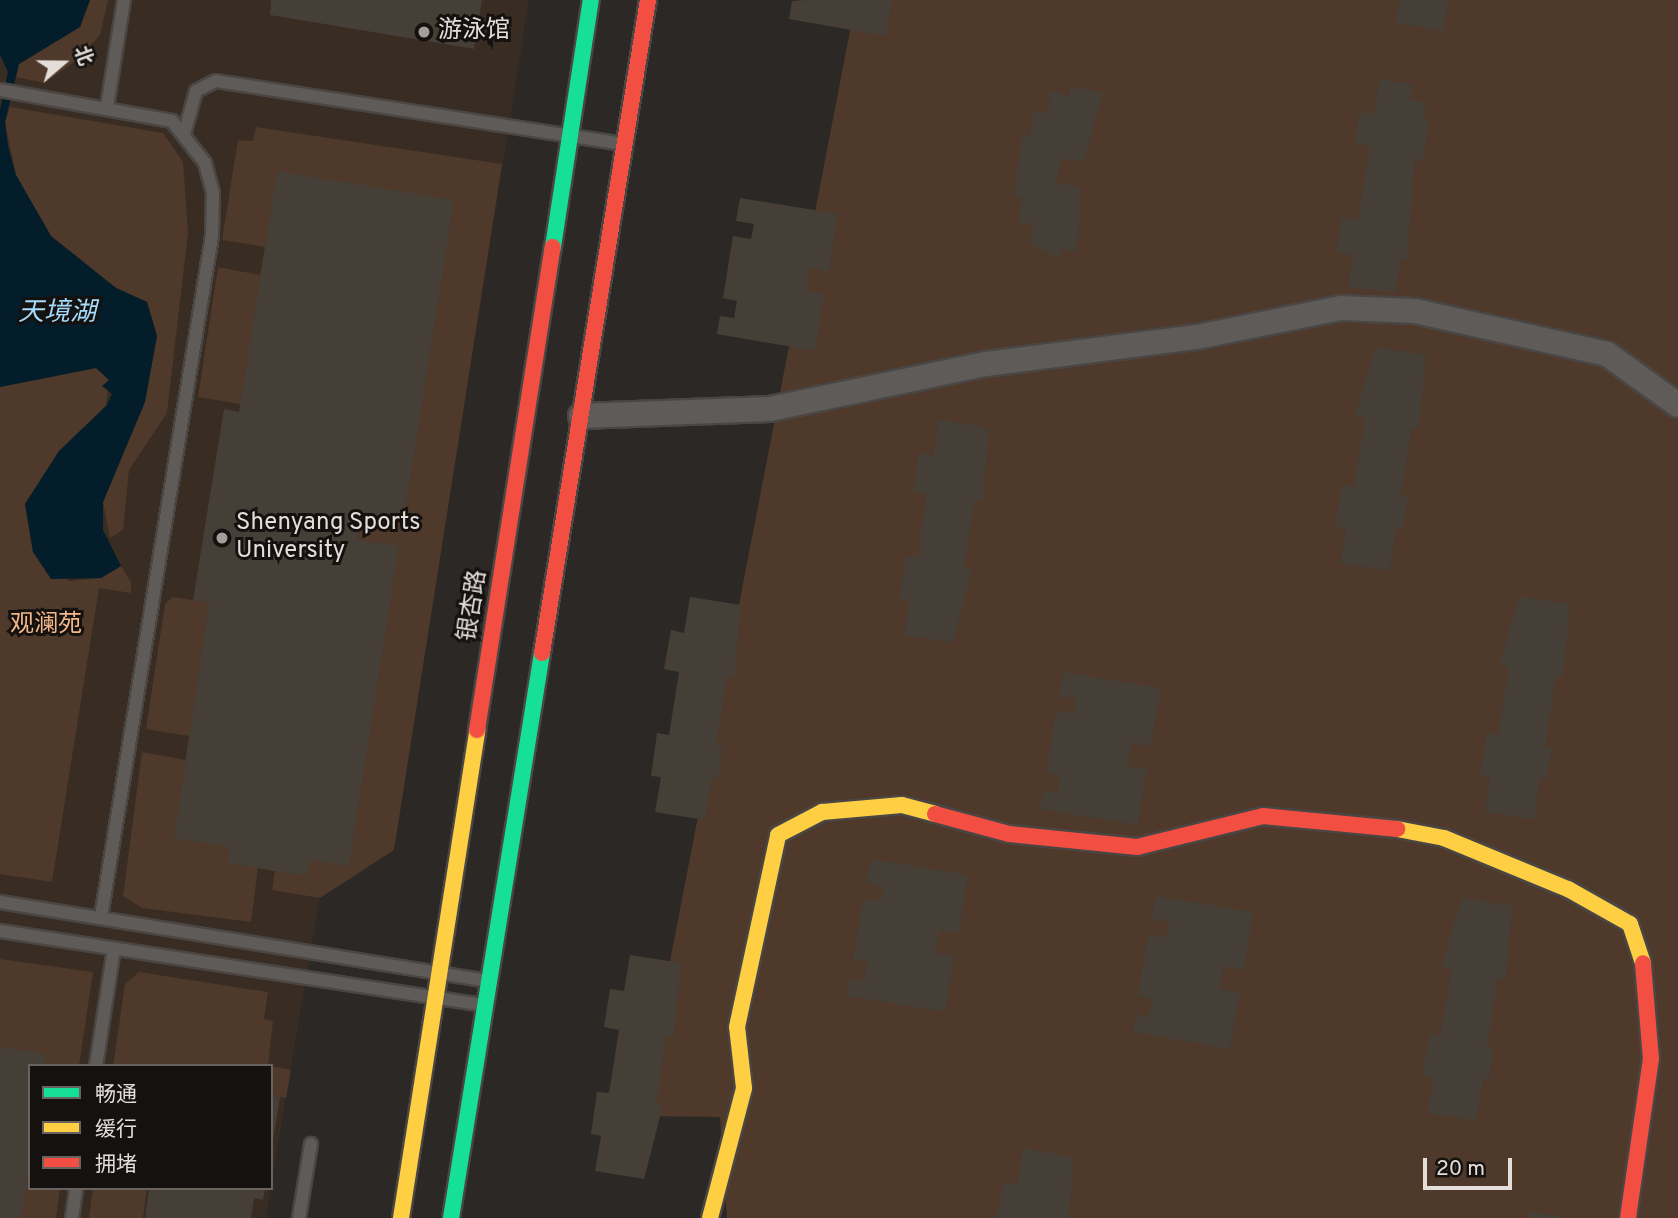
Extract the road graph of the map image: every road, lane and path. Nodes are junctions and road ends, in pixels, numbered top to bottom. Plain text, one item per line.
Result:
1 (124, 0) edge
2 (591, 0) edge
3 (649, 0) edge
4 (0, 90) edge
5 (107, 107) junction
6 (185, 131) junction
7 (570, 136) junction
8 (626, 144) junction
9 (1678, 405) edge
10 (581, 416) junction
11 (0, 902) edge
12 (101, 917) junction
13 (0, 931) edge
14 (114, 949) junction
15 (440, 973) junction
16 (489, 981) junction
17 (436, 998) junction
18 (485, 1005) junction
19 (96, 1064) edge
20 (311, 1144) dead end
21 (76, 1190) edge
22 (72, 1218) edge
23 (299, 1218) edge
24 (401, 1218) edge
25 (451, 1218) edge
26 (710, 1218) edge
27 (1628, 1218) edge

1 - 5 lane
2 - 7 street, 银杏路
3 - 8 street
4 - 5 lane
5 - 6 lane
6 - 7 lane
6 - 12 lane
7 - 8 lane
7 - 15 street, 银杏路
8 - 10 street
9 - 10 street
10 - 16 street
11 - 12 lane
12 - 15 lane
13 - 14 lane
14 - 17 lane
14 - 19 lane
15 - 16 lane
15 - 17 street, 银杏路
16 - 18 street
17 - 18 lane
17 - 24 street, 银杏路
18 - 25 street
20 - 23 lane
21 - 22 lane
26 - 27 street

